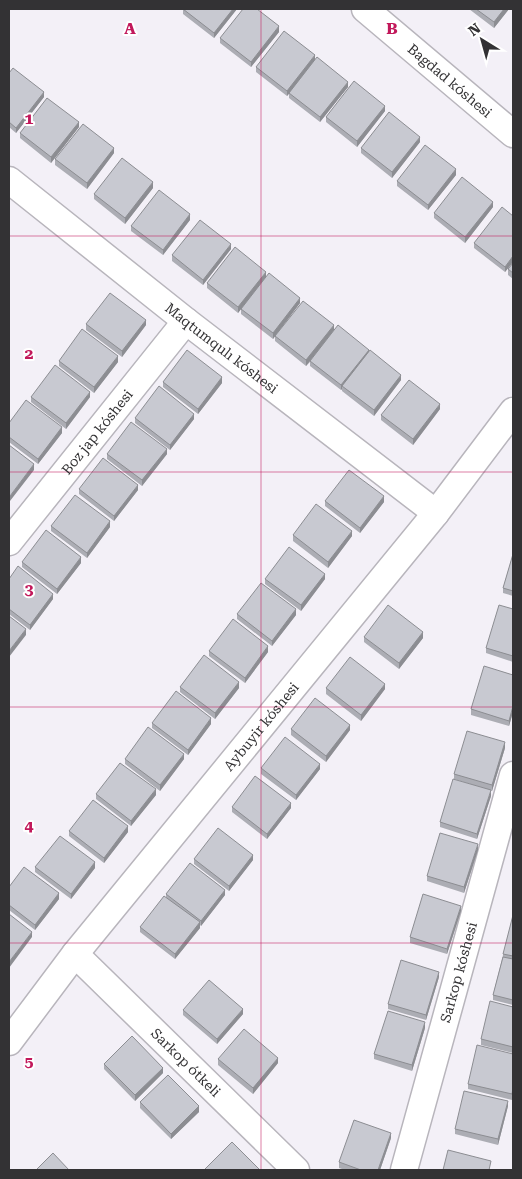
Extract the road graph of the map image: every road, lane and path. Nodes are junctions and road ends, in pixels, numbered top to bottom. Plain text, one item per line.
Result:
1 (365, 9) edge
2 (513, 134) edge
3 (9, 180) edge
4 (186, 321) junction
5 (513, 411) edge
6 (436, 514) junction
7 (9, 542) edge
8 (513, 775) edge
9 (75, 954) junction
10 (9, 1042) edge
11 (296, 1170) edge
12 (404, 1170) edge

1 - 2 street, Bagdad kóshesi
3 - 4 street, Maqtumqulı kóshesi
4 - 6 street, Maqtumqulı kóshesi
4 - 7 street, Boz jap kóshesi
5 - 6 street, Aybuyir kóshesi
6 - 9 street, Aybuyir kóshesi
8 - 12 street, Sarkop kóshesi
9 - 10 street, Aybuyir kóshesi
9 - 11 street, Sarkop ótkeli

